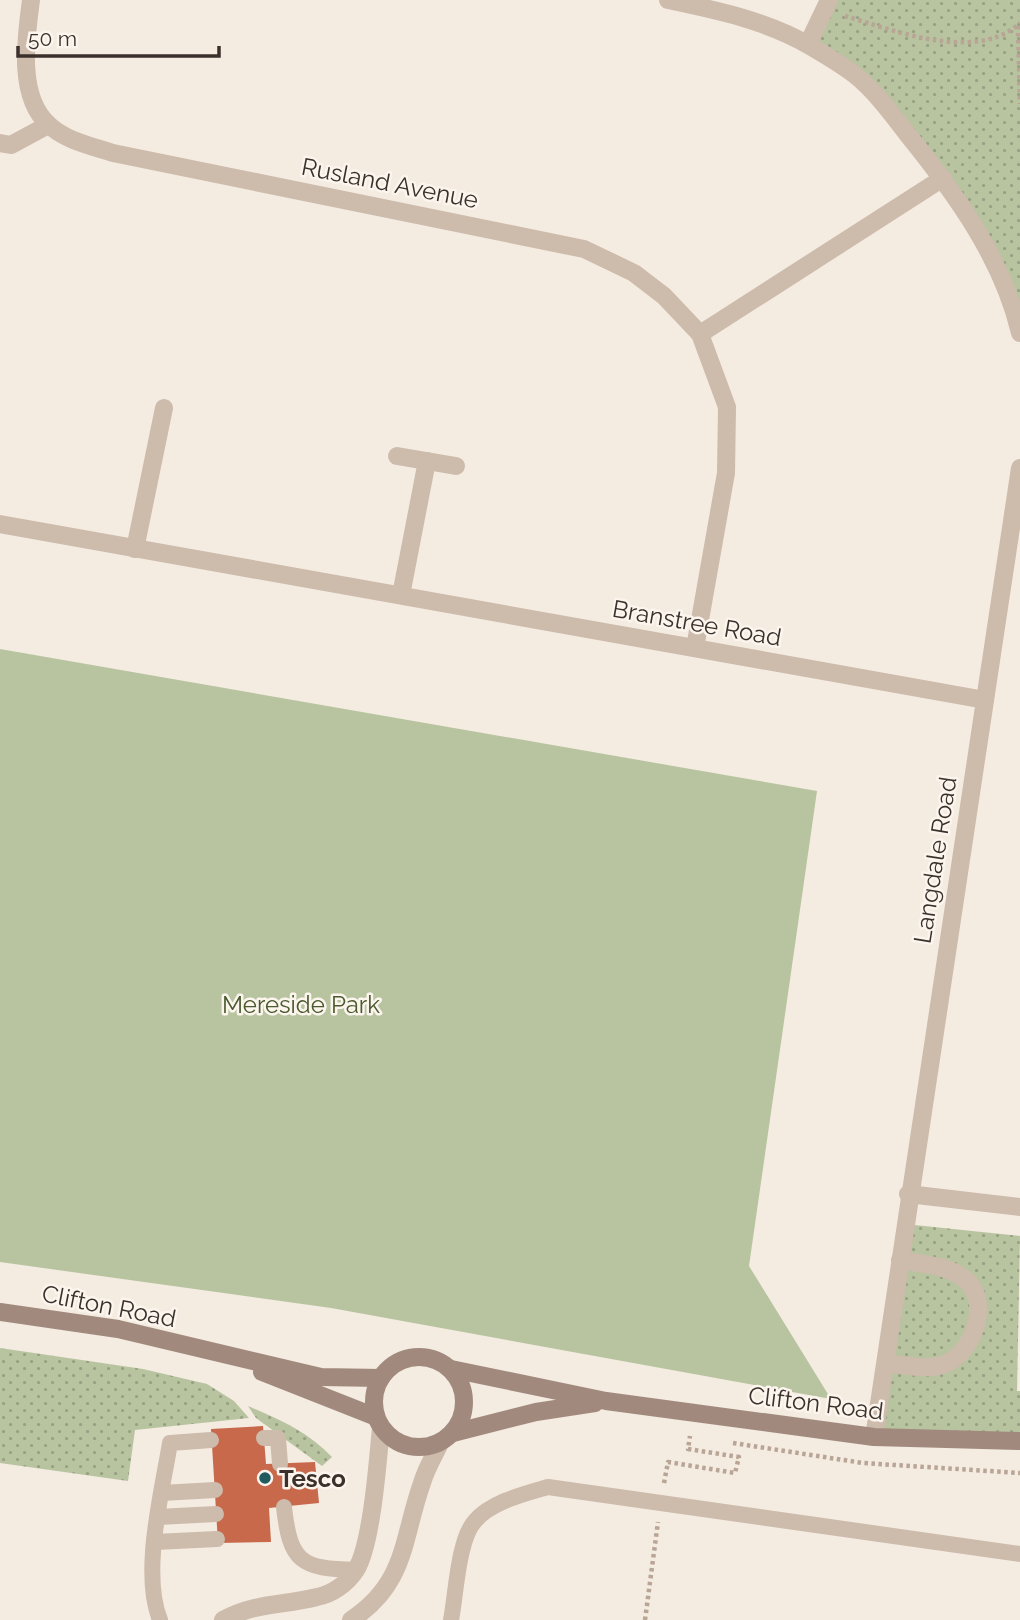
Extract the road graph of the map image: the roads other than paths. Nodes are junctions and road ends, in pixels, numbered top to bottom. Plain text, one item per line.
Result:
1 (31, 0) edge
2 (668, 0) edge
3 (698, 3) edge
4 (826, 5) edge
5 (808, 44) junction
6 (48, 125) junction
7 (0, 143) edge
8 (943, 178) junction
9 (1020, 333) edge
10 (700, 334) junction
11 (164, 408) dead end
12 (397, 456) dead end
13 (427, 461) junction
14 (456, 466) dead end
15 (1020, 468) edge
16 (0, 524) edge
17 (135, 549) junction
18 (401, 595) junction
19 (695, 648) junction
20 (985, 700) junction
21 (908, 1194) junction
22 (1020, 1207) edge
23 (900, 1260) junction
24 (0, 1312) edge
25 (209, 1351) junction
26 (886, 1363) junction
27 (451, 1368) junction
28 (381, 1377) junction
29 (606, 1401) junction
30 (378, 1422) junction
31 (873, 1437) junction
32 (264, 1438) dead end
33 (447, 1438) junction
34 (211, 1440) dead end
35 (1020, 1441) edge
36 (280, 1464) dead end
37 (215, 1490) dead end
38 (162, 1493) junction
39 (279, 1510) dead end
40 (216, 1514) dead end
41 (158, 1517) junction
42 (218, 1539) dead end
43 (155, 1542) junction
44 (1020, 1554) edge
45 (356, 1570) junction
46 (160, 1620) edge
47 (222, 1620) edge
48 (351, 1620) edge
49 (451, 1620) edge

1 - 6 street
2 - 3 street
3 - 5 street
4 - 5 street
5 - 8 street
6 - 7 street
6 - 10 street, Rusland Avenue
8 - 9 street
8 - 10 street
10 - 19 street, Rusland Avenue
11 - 17 street
12 - 13 street
13 - 14 street
13 - 18 street
15 - 20 street, Langdale Road
16 - 17 street, Branstree Road
17 - 18 street, Branstree Road
18 - 19 street, Branstree Road
19 - 20 street, Branstree Road
20 - 21 street, Langdale Road
21 - 22 street
21 - 23 street, Langdale Road
23 - 26 street, Langdale Road
23 - 26 street
24 - 25 street, Clifton Road
25 - 28 street, Clifton Road
25 - 30 street, Clifton Road
26 - 31 street, Langdale Road
27 - 28 street, Clifton Road
27 - 29 street, Clifton Road
27 - 33 street
28 - 30 street
29 - 31 street, Clifton Road
29 - 33 street, Clifton Road
30 - 33 street, Clifton Road
30 - 45 street
31 - 35 street, Clifton Road
32 - 36 lane
33 - 48 street
34 - 38 lane
37 - 38 lane
38 - 41 lane
39 - 45 lane
40 - 41 lane
41 - 43 lane
42 - 43 lane
43 - 46 lane
44 - 49 lane
45 - 47 street

